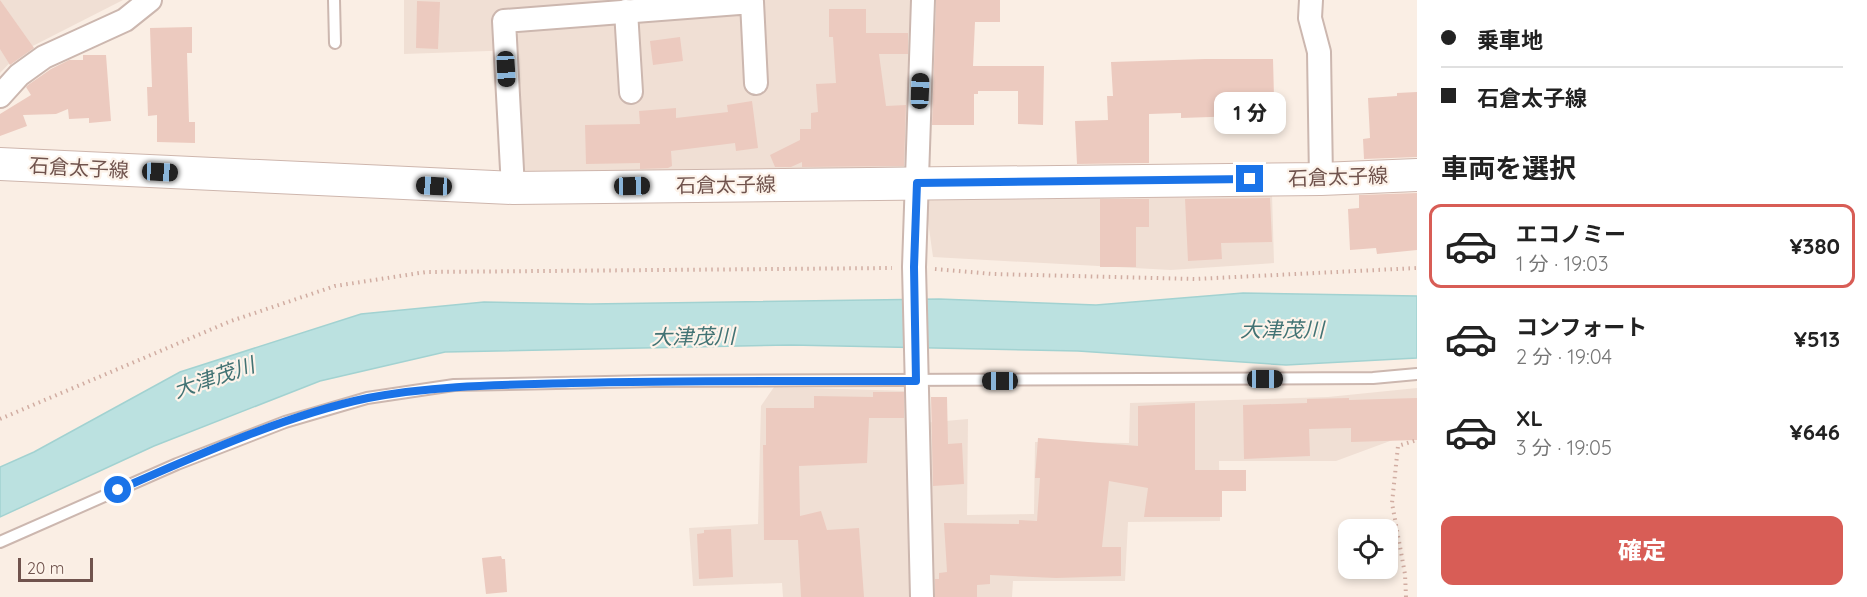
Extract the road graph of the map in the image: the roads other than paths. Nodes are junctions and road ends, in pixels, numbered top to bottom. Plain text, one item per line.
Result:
1 (150, 0) edge
2 (334, 0) edge
3 (923, 0) edge
4 (1311, 0) edge
5 (694, 3) edge
6 (585, 7) edge
7 (626, 11) junction
8 (334, 43) dead end
9 (756, 83) dead end
10 (630, 92) dead end
11 (0, 96) edge
12 (0, 164) edge
13 (1417, 175) edge
14 (1321, 179) junction
15 (917, 183) junction
16 (513, 188) junction
17 (1417, 374) edge
18 (916, 377) junction
19 (0, 542) edge
20 (922, 597) edge

1 - 11 street
2 - 8 lane
3 - 15 street
4 - 14 street
5 - 7 street
5 - 9 street
6 - 7 street
6 - 16 street
7 - 10 street
12 - 16 main road, 石倉太子線
13 - 14 main road, 石倉太子線
14 - 15 main road, 石倉太子線
15 - 16 main road, 石倉太子線
15 - 18 street
17 - 18 lane
18 - 19 lane
18 - 20 street

